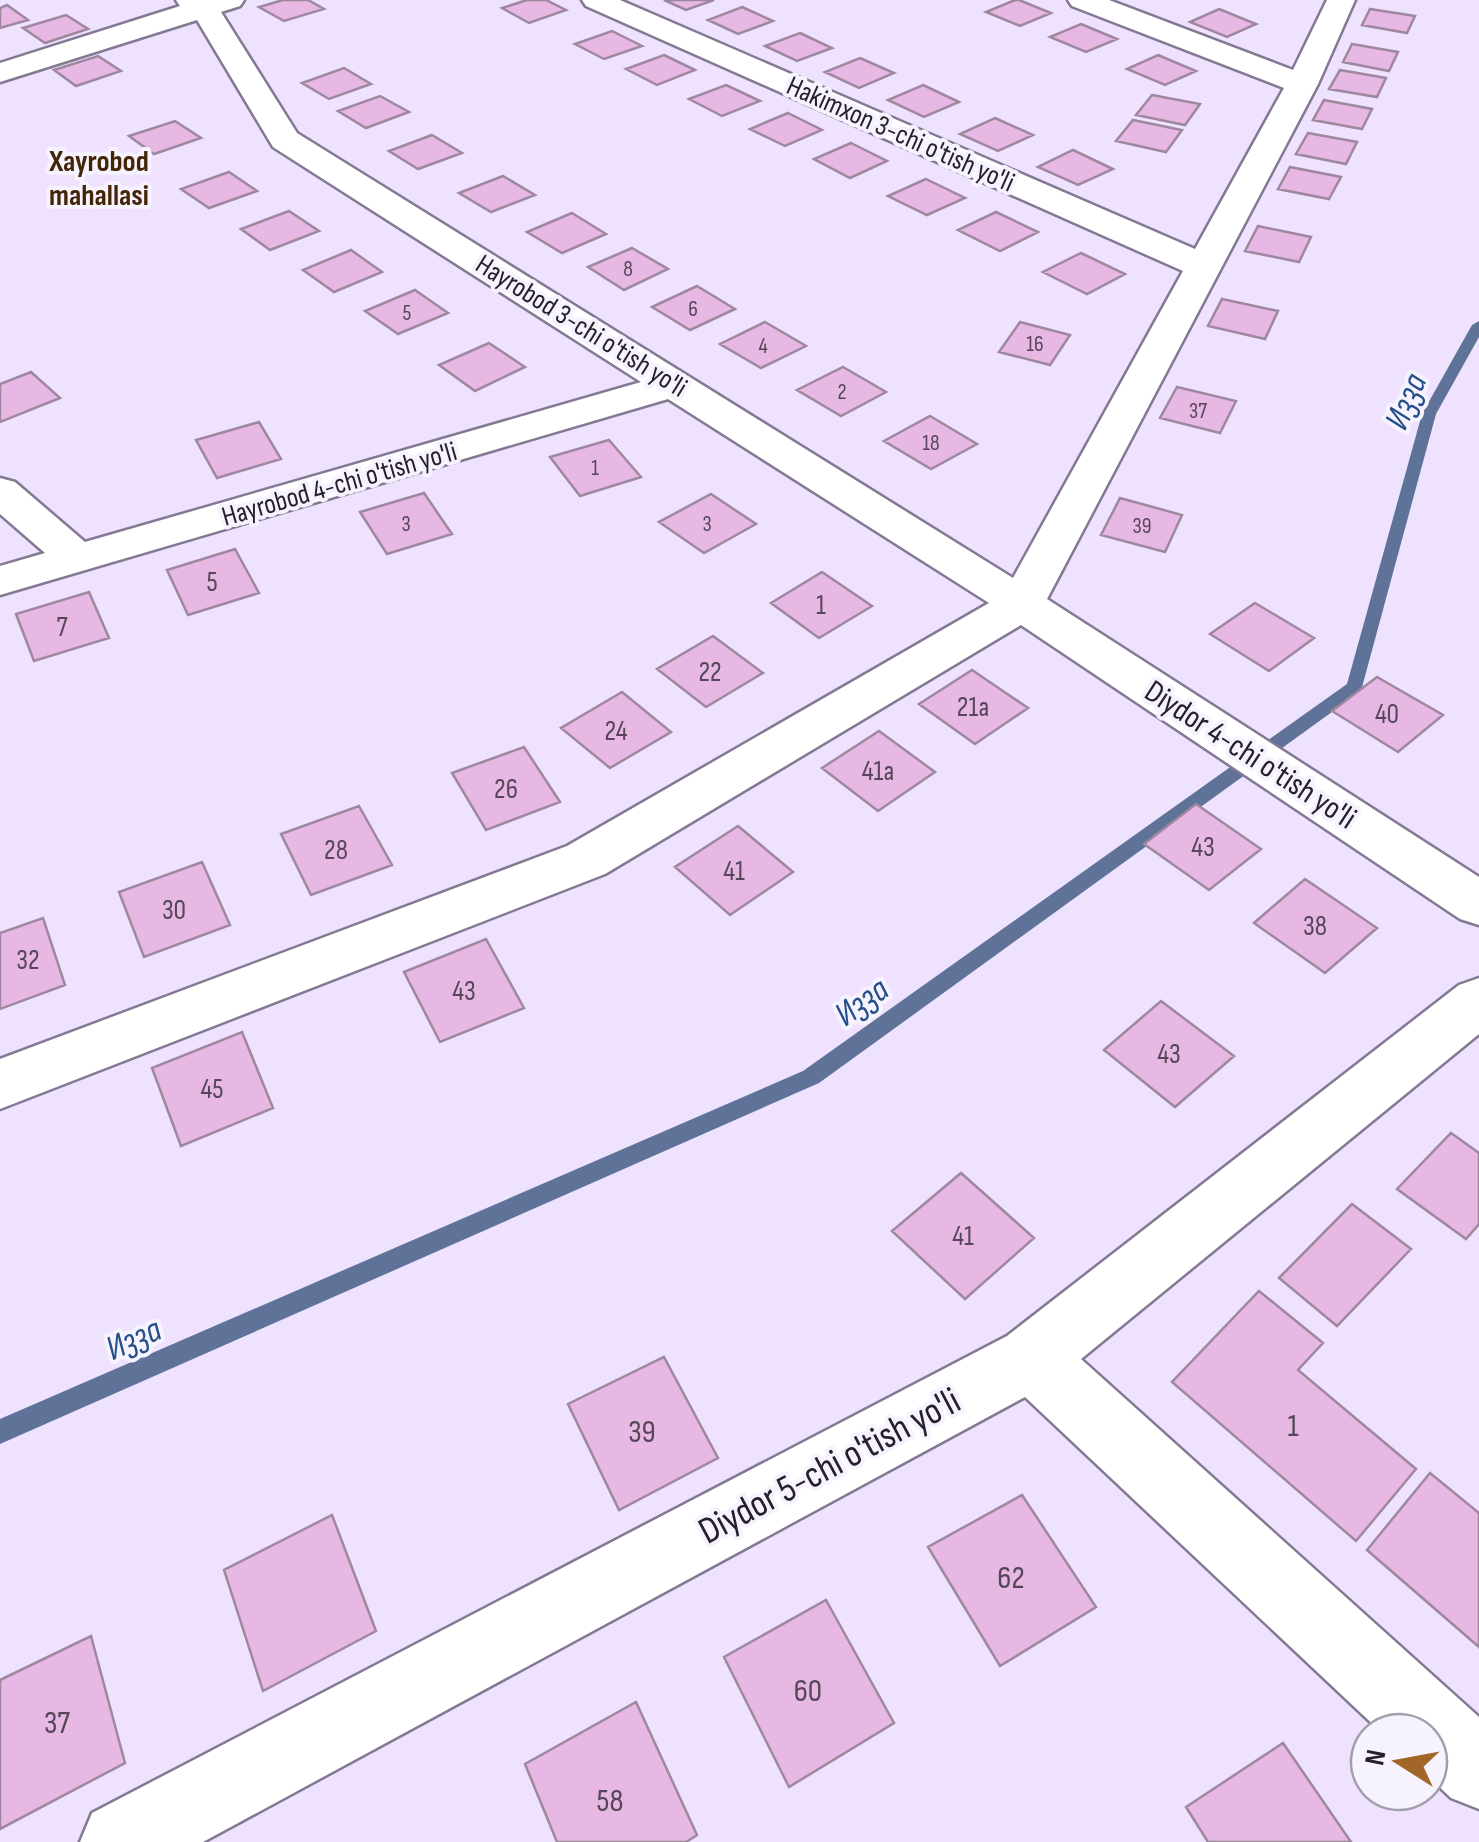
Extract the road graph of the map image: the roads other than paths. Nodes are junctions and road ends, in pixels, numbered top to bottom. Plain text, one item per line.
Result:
1 (596, 0) edge
2 (1082, 0) edge
3 (1341, 0) edge
4 (208, 3) edge
5 (0, 72) edge
6 (1302, 84) junction
7 (1206, 267) junction
8 (678, 384) junction
9 (0, 492) edge
10 (78, 558) junction
11 (0, 581) edge
12 (1022, 604) junction
13 (1479, 904) edge
14 (1479, 1001) edge
15 (0, 1084) edge
16 (1031, 1358) junction
17 (1479, 1770) edge
18 (121, 1842) edge

1 - 7 street, Hakimxon 3-chi o'tish yo'li
2 - 6 street
3 - 6 street
4 - 5 street
4 - 8 street, Hayrobod 3-chi o'tish yo'li
6 - 7 street
7 - 12 street
8 - 10 street, Hayrobod 4-chi o'tish yo'li
8 - 12 street, Hayrobod 3-chi o'tish yo'li
9 - 10 street
10 - 11 street, Hayrobod 4-chi o'tish yo'li
12 - 13 street, Diydor 4-chi o'tish yo'li
12 - 15 street
14 - 16 street, Diydor 5-chi o'tish yo'li
16 - 17 street
16 - 18 street, Diydor 5-chi o'tish yo'li

